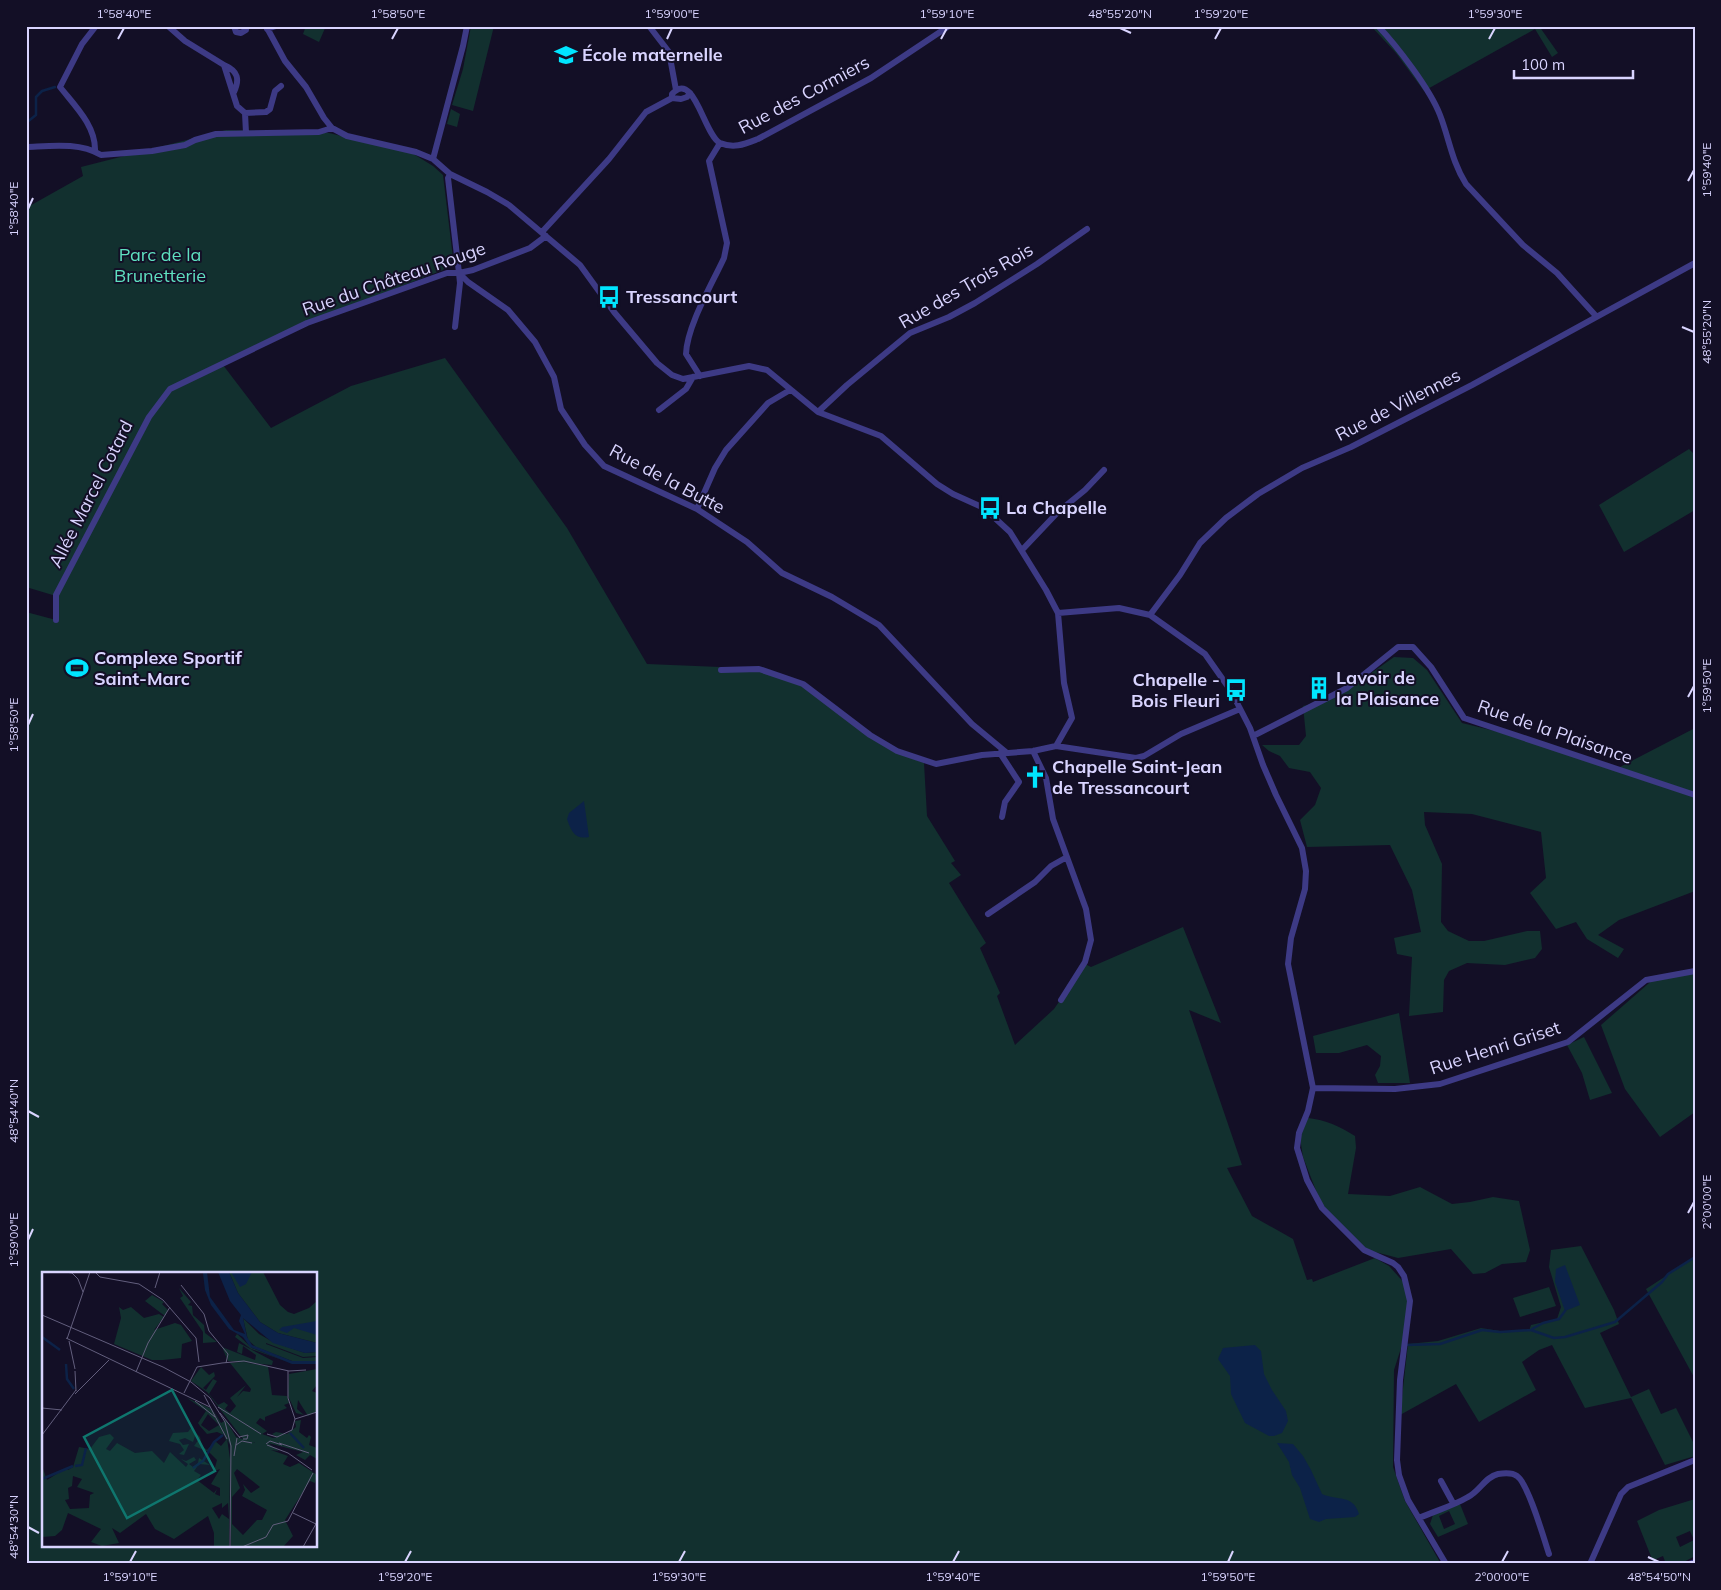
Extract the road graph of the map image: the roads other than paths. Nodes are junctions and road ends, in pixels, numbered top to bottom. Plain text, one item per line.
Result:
1 (96, 26) edge
2 (168, 26) edge
3 (234, 26) edge
4 (246, 26) edge
5 (276, 26) edge
6 (467, 26) edge
7 (649, 26) edge
8 (948, 26) edge
9 (1378, 26) edge
10 (267, 28) edge
11 (280, 86) dead end
12 (676, 90) junction
13 (690, 93) junction
14 (672, 98) junction
15 (246, 113) junction
16 (332, 128) junction
17 (246, 133) junction
18 (720, 143) junction
19 (26, 147) edge
20 (95, 151) junction
21 (433, 159) junction
22 (450, 174) junction
23 (1087, 229) dead end
24 (544, 234) junction
25 (1695, 264) edge
26 (459, 273) junction
27 (1596, 316) junction
28 (455, 328) dead end
29 (700, 376) junction
30 (692, 377) junction
31 (170, 389) joint
32 (790, 390) junction
33 (659, 410) dead end
34 (818, 412) junction
35 (1104, 470) dead end
36 (697, 509) junction
37 (1022, 550) junction
38 (1058, 613) junction
39 (1150, 615) junction
40 (56, 620) dead end
41 (721, 670) dead end
42 (1240, 709) junction
43 (1254, 736) junction
44 (1056, 746) junction
45 (1032, 751) junction
46 (1004, 753) junction
47 (1695, 795) edge
48 (1002, 818) dead end
49 (1067, 857) junction
50 (988, 914) dead end
51 (1695, 971) edge
52 (1061, 1000) dead end
53 (1313, 1088) junction
54 (1695, 1460) edge
55 (1441, 1480) dead end
56 (1453, 1504) junction
57 (1419, 1518) junction
58 (1549, 1554) dead end
59 (1695, 1562) edge
60 (1446, 1564) edge
61 (1590, 1564) edge
62 (1689, 1564) edge

1 - 20 street
2 - 15 street
3 - 4 street
5 - 10 street
6 - 21 street
7 - 12 street
8 - 18 street, Rue des Cormiers
9 - 27 street
10 - 16 street
11 - 15 street
12 - 13 street
12 - 14 street
13 - 14 street
13 - 18 street, Rue des Cormiers
14 - 24 street
15 - 17 street
16 - 17 street
16 - 21 street
17 - 20 street
18 - 29 street
19 - 20 street
21 - 22 street
22 - 24 street
22 - 26 street
23 - 34 street, Rue des Trois Rois
24 - 26 street, Rue du Château Rouge
24 - 30 street
25 - 27 street, Rue de Villennes
26 - 28 street
26 - 31 street, Rue du Château Rouge
26 - 36 street, Rue de la Butte
27 - 39 street, Rue de Villennes
29 - 30 street
29 - 32 street
30 - 33 street
31 - 40 street, Allée Marcel Cotard
32 - 34 street
32 - 36 street
34 - 37 street
35 - 37 street
36 - 46 street, Rue de la Butte
37 - 38 street
38 - 39 street
38 - 44 street
39 - 42 street
41 - 46 street
42 - 43 street
42 - 44 street
43 - 47 street, Rue de la Plaisance
43 - 53 street
44 - 45 street
45 - 46 street
45 - 49 street
46 - 48 street, Rue de la Butte
49 - 50 street
49 - 52 street
51 - 53 street, Rue Henri Griset
53 - 57 street
54 - 61 street
55 - 56 street
56 - 57 street
56 - 58 street
57 - 60 street
59 - 62 street

